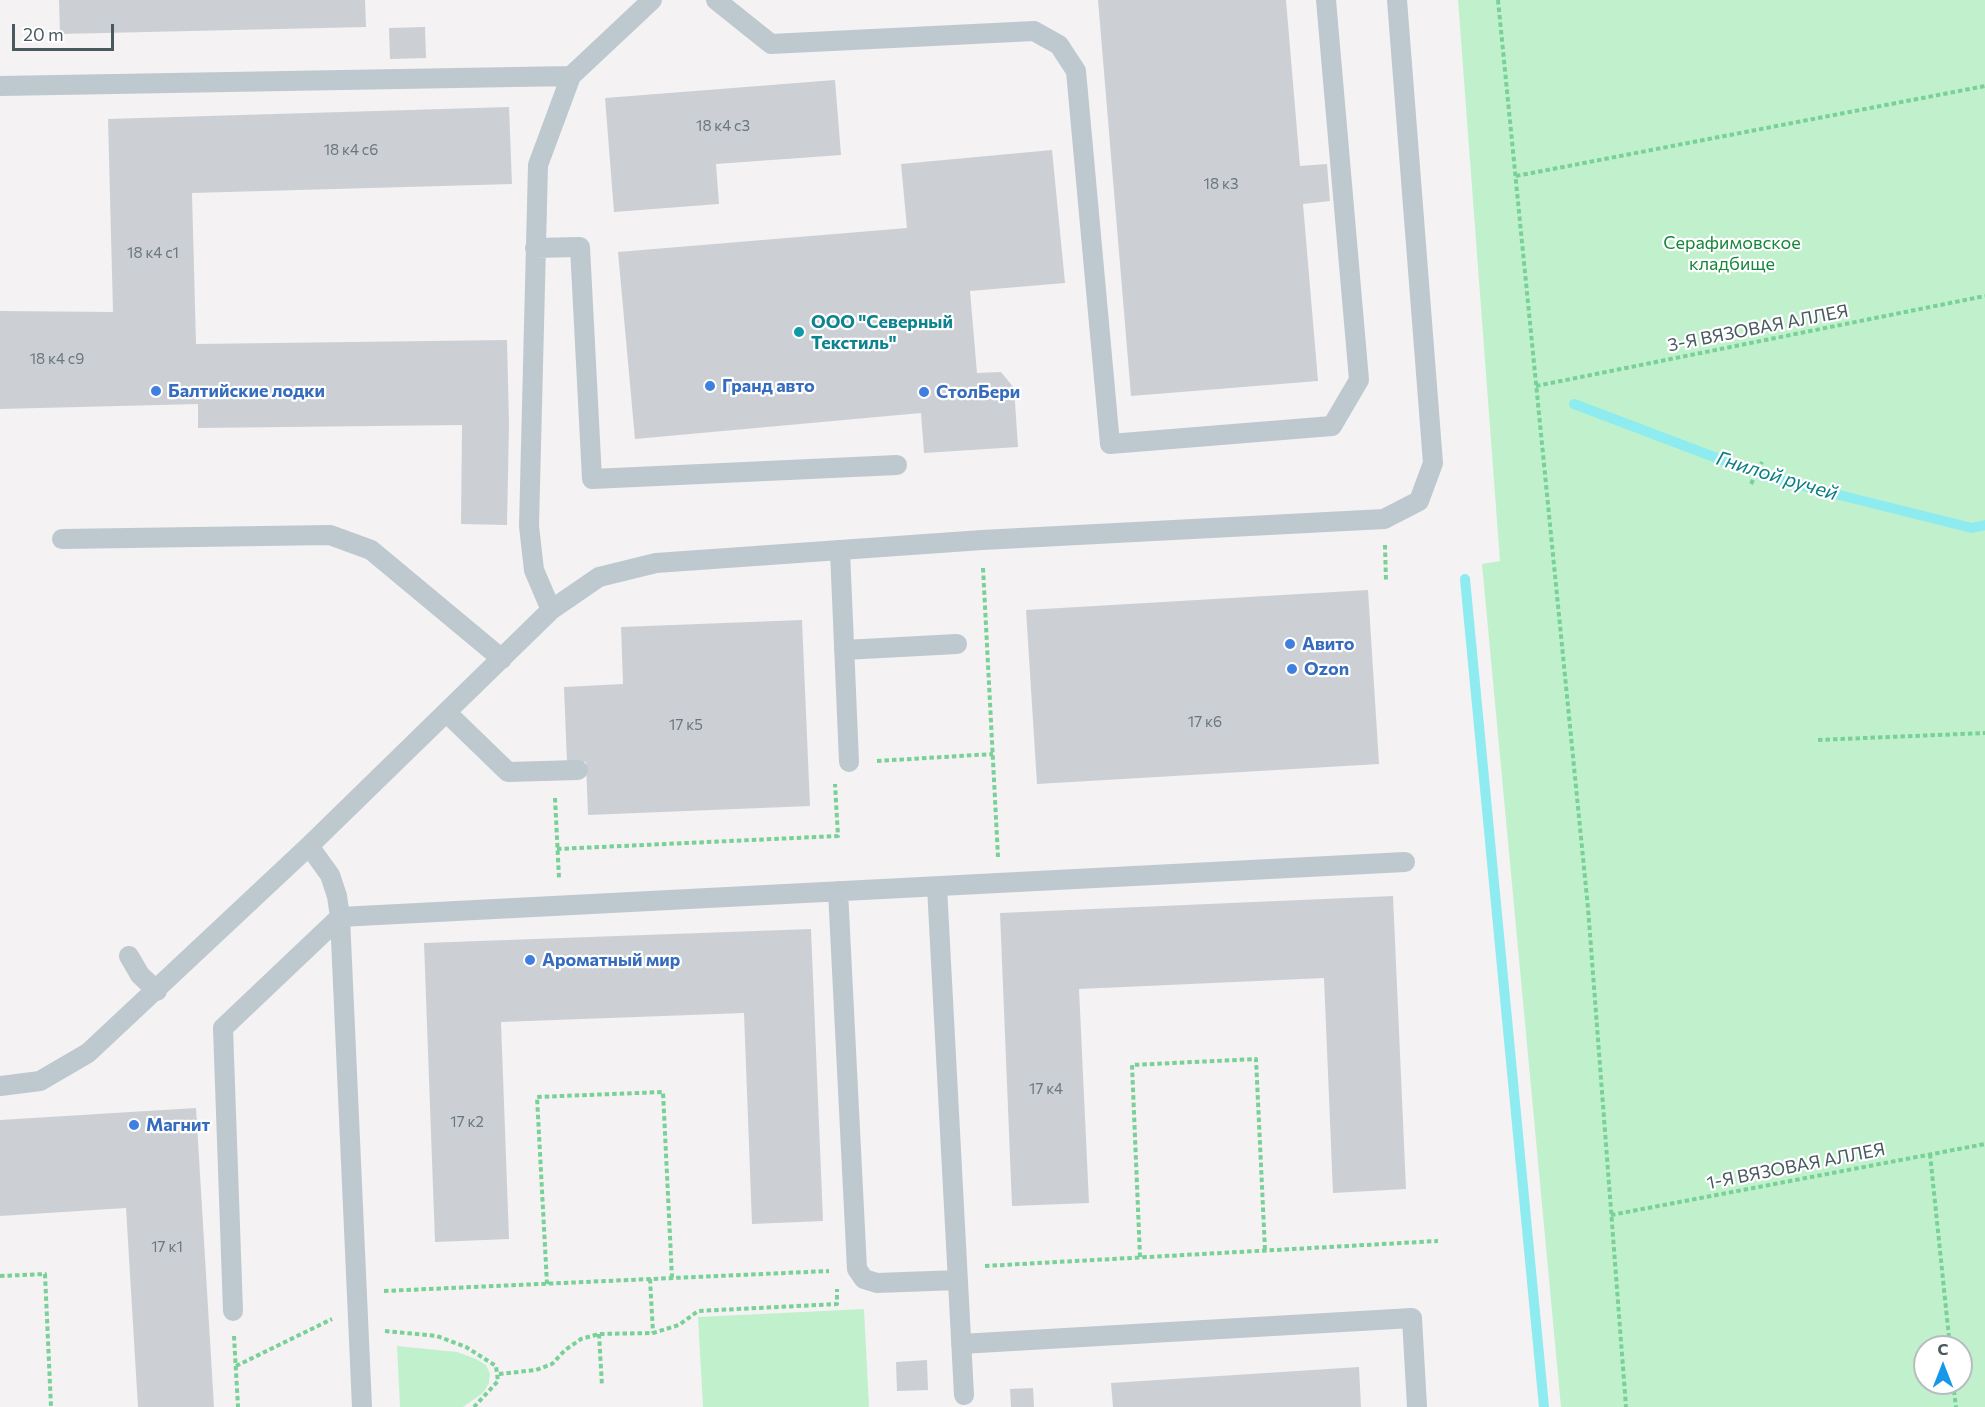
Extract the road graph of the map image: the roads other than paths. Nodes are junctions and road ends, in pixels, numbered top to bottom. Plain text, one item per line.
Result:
1 (652, 0) edge
2 (716, 0) edge
3 (1326, 0) edge
4 (1397, 0) edge
5 (572, 76) junction
6 (0, 86) edge
7 (535, 248) junction
8 (897, 465) dead end
9 (62, 539) dead end
10 (840, 551) junction
11 (551, 610) junction
12 (957, 644) dead end
13 (844, 650) junction
14 (502, 659) junction
15 (447, 713) junction
16 (849, 762) road end
17 (578, 770) dead end
18 (309, 846) junction
19 (1405, 862) dead end
20 (937, 887) junction
21 (838, 891) junction
22 (340, 917) junction
23 (129, 956) dead end
24 (157, 991) junction
25 (0, 1086) edge
26 (957, 1274) junction
27 (233, 1311) road end
28 (961, 1344) junction
29 (964, 1395) dead end
30 (362, 1407) edge
31 (1417, 1407) edge

1 - 5 lane
2 - 3 lane
4 - 10 lane
5 - 6 lane
5 - 7 lane
7 - 8 lane
7 - 11 lane
9 - 14 lane
10 - 11 lane
10 - 13 lane
11 - 14 lane
12 - 13 lane
13 - 16 lane
14 - 15 lane
15 - 17 lane
15 - 18 lane
18 - 22 lane
18 - 24 lane
19 - 20 lane
20 - 21 lane
20 - 26 lane
21 - 22 lane
21 - 26 lane
22 - 27 lane
22 - 30 lane
23 - 24 lane
24 - 25 lane
26 - 28 lane
28 - 29 lane
28 - 31 lane

